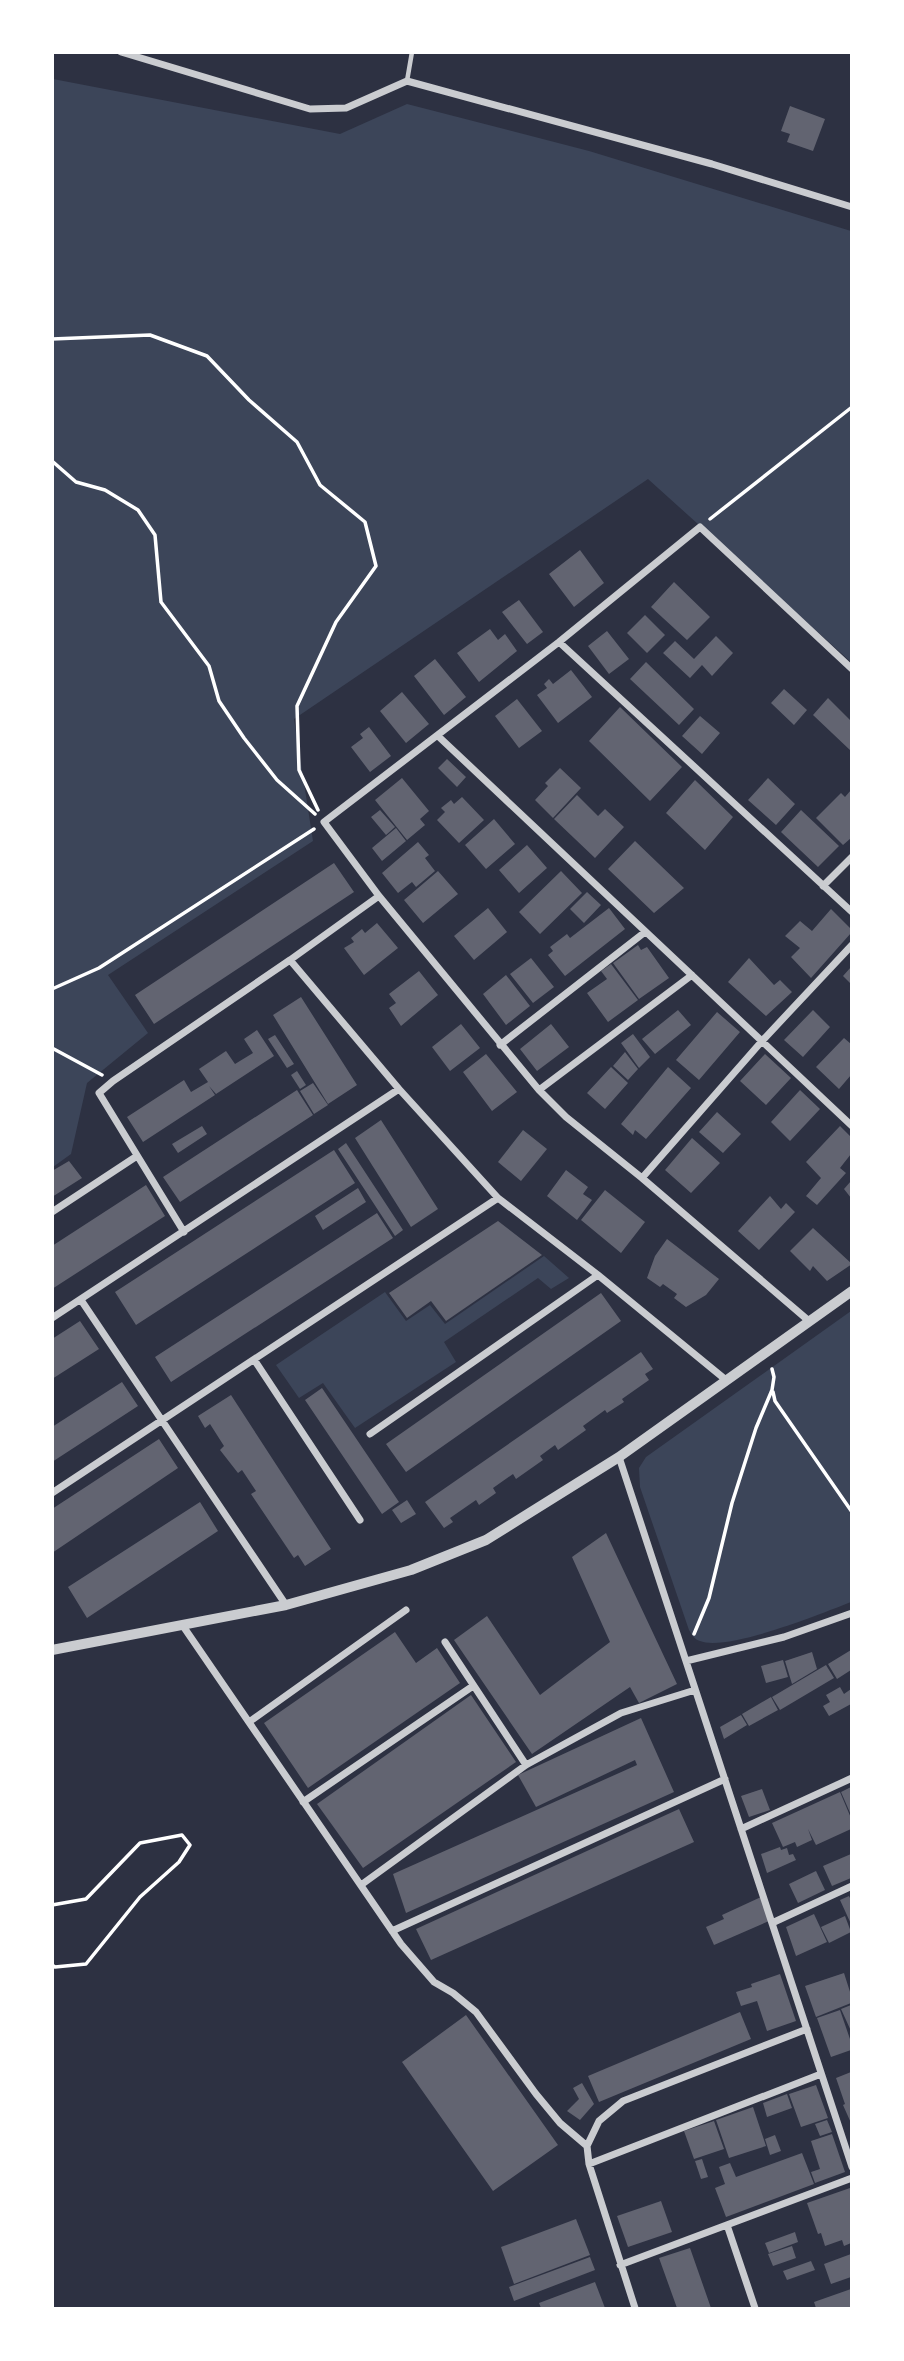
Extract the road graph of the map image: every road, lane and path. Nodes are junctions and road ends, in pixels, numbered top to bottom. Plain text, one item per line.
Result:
1 (121, 52) edge
2 (412, 52) edge
3 (407, 81) junction
4 (852, 207) edge
5 (52, 340) edge
6 (852, 407) edge
7 (52, 461) edge
8 (700, 527) junction
9 (559, 642) junction
10 (852, 669) edge
11 (438, 736) junction
12 (324, 822) junction
13 (852, 857) edge
14 (823, 886) junction
15 (379, 895) junction
16 (852, 912) edge
17 (645, 932) junction
18 (852, 945) edge
19 (290, 960) junction
20 (692, 975) junction
21 (52, 989) edge
22 (762, 1041) junction
23 (500, 1045) junction
24 (52, 1048) edge
25 (113, 1081) junction
26 (399, 1089) junction
27 (539, 1090) junction
28 (852, 1126) edge
29 (137, 1156) junction
30 (642, 1178) junction
31 (498, 1198) junction
32 (52, 1212) edge
33 (184, 1232) junction
34 (598, 1275) junction
35 (852, 1291) edge
36 (81, 1300) junction
37 (52, 1318) edge
38 (809, 1321) junction
39 (255, 1361) junction
40 (771, 1367) dead end
41 (726, 1380) junction
42 (772, 1390) junction
43 (162, 1422) junction
44 (370, 1434) dead end
45 (619, 1457) junction
46 (52, 1493) edge
47 (852, 1511) edge
48 (360, 1520) dead end
49 (286, 1605) junction
50 (406, 1610) dead end
51 (852, 1613) edge
52 (183, 1626) junction
53 (445, 1642) dead end
54 (52, 1650) edge
55 (682, 1650) junction
56 (686, 1661) junction
57 (473, 1686) junction
58 (695, 1689) junction
59 (248, 1722) junction
60 (526, 1765) junction
61 (852, 1778) edge
62 (725, 1779) junction
63 (303, 1802) junction
64 (741, 1829) junction
65 (361, 1885) junction
66 (852, 1886) edge
67 (52, 1905) edge
68 (772, 1923) junction
69 (392, 1931) junction
70 (52, 1965) edge
71 (807, 2029) junction
72 (821, 2074) junction
73 (852, 2136) edge
74 (843, 2141) junction
75 (587, 2146) junction
76 (589, 2164) junction
77 (852, 2167) edge
78 (852, 2178) edge
79 (727, 2225) junction
80 (620, 2265) junction
81 (635, 2308) edge
82 (755, 2308) edge

1 - 3 street
2 - 3 lane
3 - 4 street
5 - 12 path
6 - 8 path
7 - 12 path
8 - 9 street
8 - 10 street
9 - 11 street
9 - 14 street
11 - 12 street
11 - 17 street
12 - 15 street
12 - 21 path
13 - 14 street
14 - 16 street
15 - 19 street
15 - 23 street
17 - 20 street
17 - 23 street
18 - 22 street
19 - 25 street
19 - 26 street
20 - 22 street
20 - 27 street
22 - 28 street
22 - 30 street
23 - 27 street
24 - 25 path
25 - 29 street
26 - 31 street
26 - 33 street
27 - 30 street
29 - 32 street
29 - 33 street
30 - 38 street
31 - 34 street
31 - 39 street
33 - 36 street
34 - 41 street
34 - 44 street
35 - 38 street
36 - 37 street
36 - 43 street
38 - 41 street
39 - 43 street
39 - 48 street
40 - 42 path
41 - 45 street
42 - 47 path
42 - 55 path
43 - 46 street
43 - 49 street
45 - 49 street
45 - 55 street
49 - 52 street
50 - 59 street
51 - 56 street
52 - 54 street
52 - 59 street
53 - 57 street
55 - 56 street
56 - 58 street
57 - 60 street
57 - 63 street
58 - 60 street
58 - 62 street
59 - 63 street
60 - 65 street
61 - 64 street
62 - 64 street
62 - 69 street
63 - 65 street
64 - 68 street
65 - 69 street
66 - 68 street
67 - 70 path
68 - 71 street
69 - 75 street
71 - 72 street
71 - 75 street
72 - 74 street
72 - 76 street
73 - 74 street
74 - 77 street
75 - 76 street
76 - 80 street
78 - 79 street
79 - 80 street
79 - 82 street
80 - 81 street

